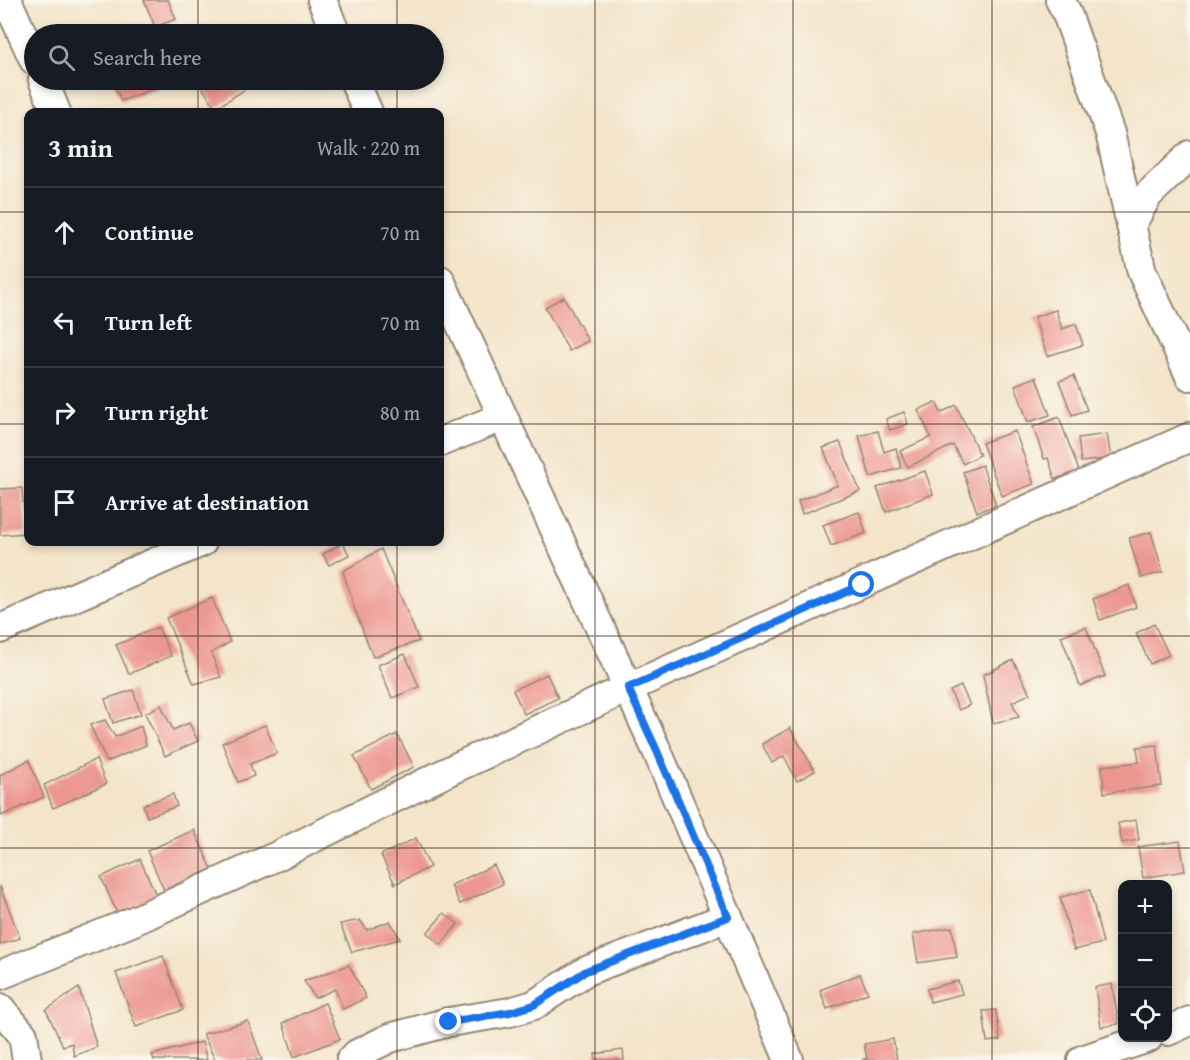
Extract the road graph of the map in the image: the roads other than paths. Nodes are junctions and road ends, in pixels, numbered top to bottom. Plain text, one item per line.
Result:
1 (7, 0) edge
2 (322, 0) edge
3 (1060, 0) edge
4 (332, 24) edge
5 (24, 38) edge
6 (47, 90) edge
7 (358, 90) edge
8 (54, 108) edge
9 (366, 108) edge
10 (1190, 154) edge
11 (1131, 225) junction
12 (444, 289) edge
13 (1190, 376) edge
14 (502, 417) junction
15 (1190, 437) edge
16 (444, 440) edge
17 (193, 546) edge
18 (0, 629) edge
19 (628, 688) junction
20 (728, 917) junction
21 (0, 975) edge
22 (0, 1008) edge
23 (1190, 1021) edge
24 (1172, 1029) edge
25 (1136, 1042) edge
26 (27, 1060) edge
27 (351, 1060) edge
28 (789, 1060) edge
29 (1082, 1060) edge

1 - 5 street
2 - 4 street
3 - 11 street
6 - 8 street
7 - 9 street
10 - 11 street
11 - 13 street
12 - 14 street
14 - 16 street
14 - 19 street
15 - 19 street
17 - 18 street
19 - 20 street
19 - 21 street
20 - 27 street
20 - 28 street
22 - 26 street
23 - 24 street
25 - 29 street

